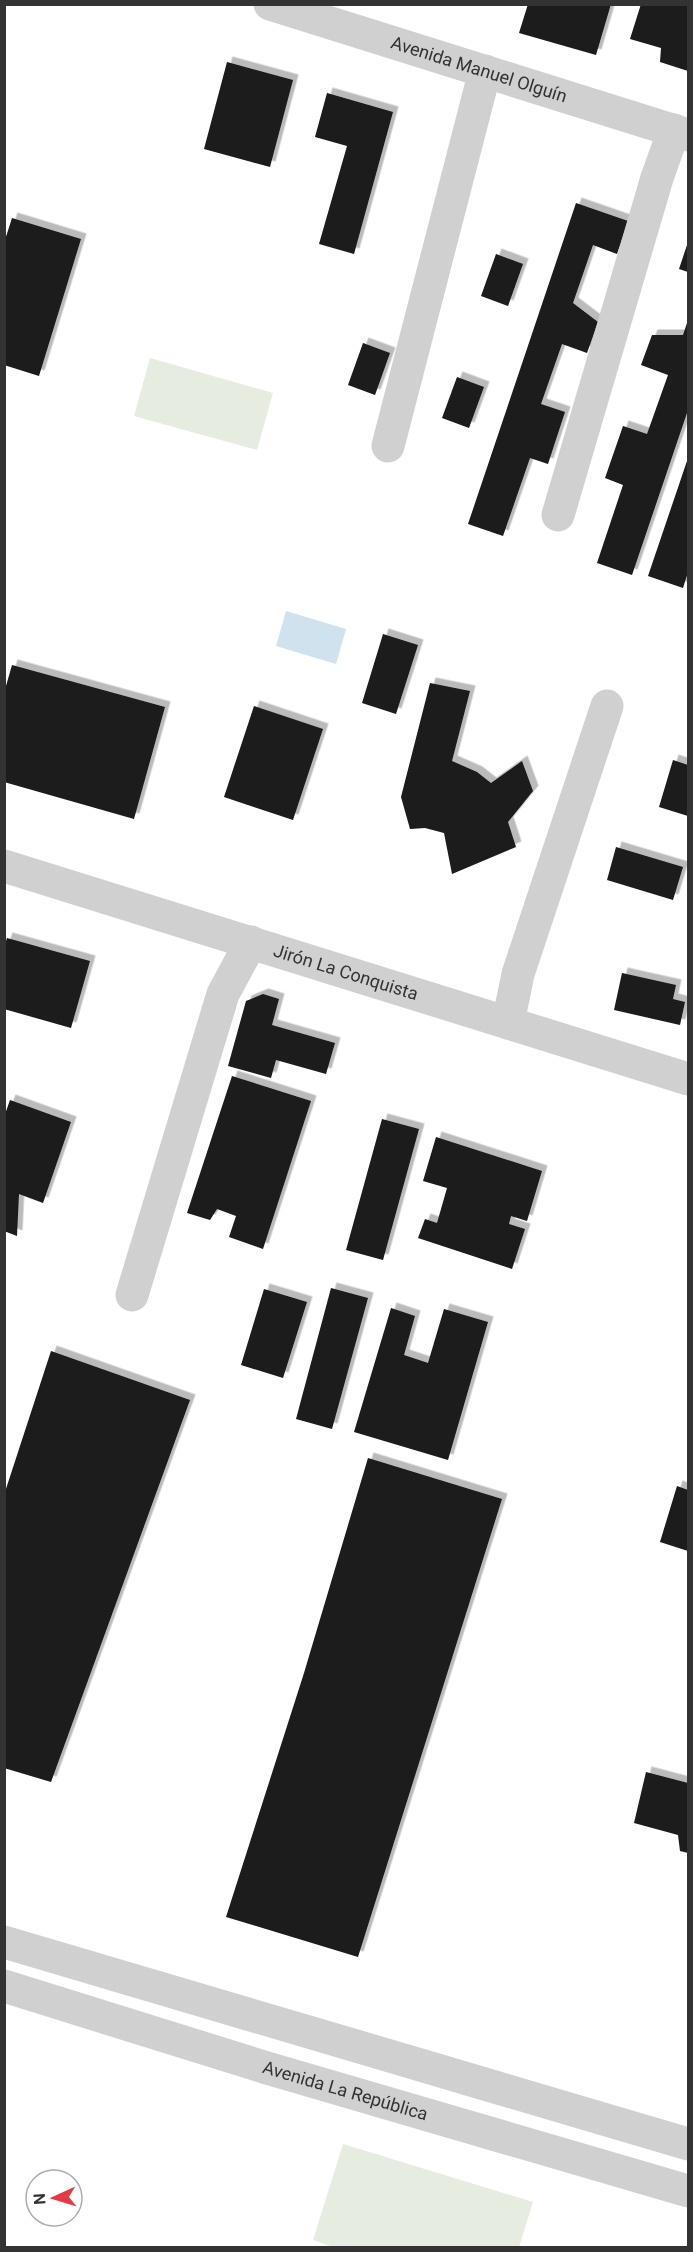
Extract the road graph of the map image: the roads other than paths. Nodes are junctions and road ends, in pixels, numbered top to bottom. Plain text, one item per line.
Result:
1 (270, 4) edge
2 (485, 71) junction
3 (681, 132) edge
4 (388, 446) dead end
5 (558, 515) dead end
6 (607, 706) dead end
7 (4, 866) edge
8 (251, 942) junction
9 (508, 1023) junction
10 (688, 1079) edge
11 (132, 1294) dead end
12 (4, 1942) edge
13 (4, 1986) edge
14 (688, 2144) edge
15 (688, 2191) edge

1 - 2 street, Avenida Manuel Olguín
2 - 3 street, Avenida Manuel Olguín
2 - 4 street
3 - 5 street
6 - 9 street
7 - 8 street, Jirón La Conquista
8 - 9 street, Jirón La Conquista
8 - 11 street
9 - 10 street, Jirón La Conquista
12 - 14 street
13 - 15 street, Avenida La República

